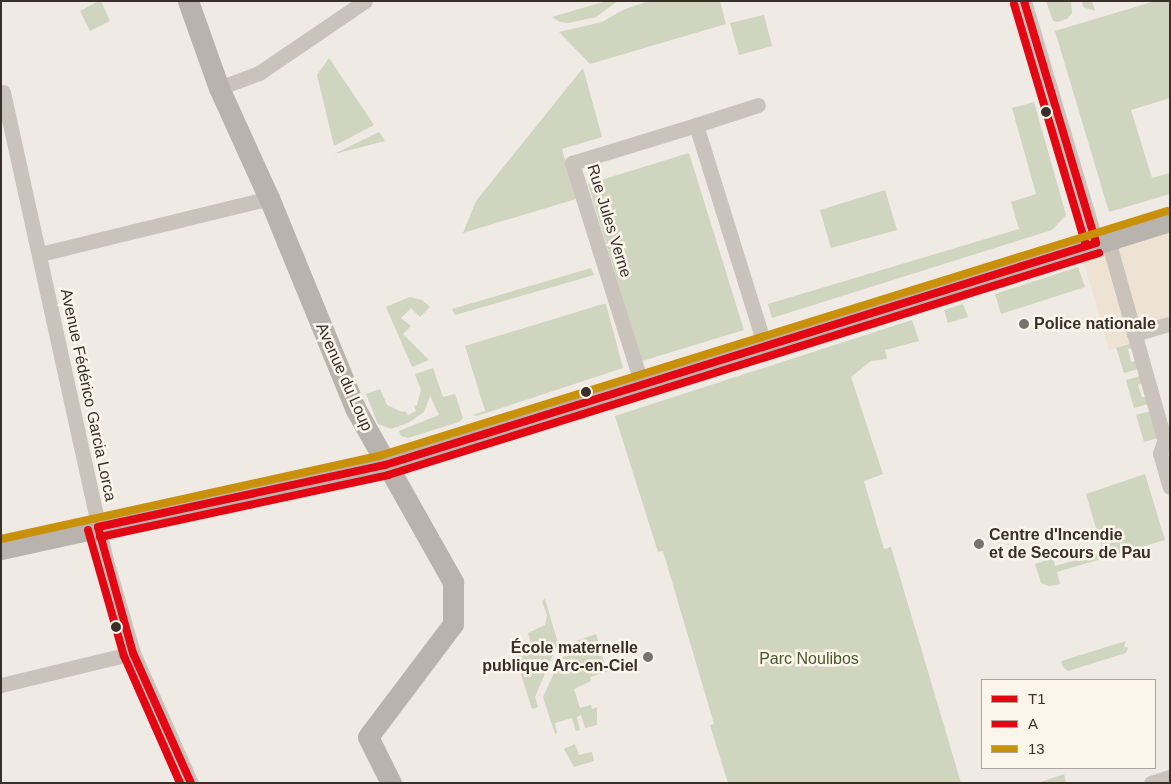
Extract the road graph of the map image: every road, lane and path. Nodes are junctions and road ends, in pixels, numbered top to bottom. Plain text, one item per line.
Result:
1 (188, 1) edge
2 (365, 1) edge
3 (1024, 1) edge
4 (219, 88) junction
5 (3, 92) dead end
6 (758, 105) dead end
7 (696, 125) junction
8 (269, 198) junction
9 (1170, 221) edge
10 (1104, 241) junction
11 (40, 254) junction
12 (1170, 324) edge
13 (1134, 334) junction
14 (765, 347) junction
15 (642, 385) junction
16 (1166, 441) edge
17 (385, 465) junction
18 (1170, 487) edge
19 (98, 528) junction
20 (1, 549) edge
21 (133, 652) junction
22 (1, 685) edge
23 (1170, 777) edge
24 (191, 783) edge
25 (391, 783) edge
26 (1151, 783) edge

1 - 4 street, Avenue du Loup
2 - 4 street
3 - 10 street
4 - 8 street, Avenue du Loup
5 - 11 street, Avenue Fédérico Garcia Lorca
6 - 7 street, Rue Jules Verne
7 - 14 street
7 - 15 street, Rue Jules Verne
8 - 11 street
8 - 17 street, Avenue du Loup
9 - 10 street
10 - 13 street
10 - 14 street
11 - 19 street, Avenue Fédérico Garcia Lorca
12 - 13 street
13 - 16 street
14 - 15 street
15 - 17 street
16 - 18 street
17 - 19 street
17 - 25 street, Avenue du Loup
19 - 20 street
19 - 21 street, Avenue Fédérico Garcia Lorca
21 - 22 street
21 - 24 street, Avenue Fédérico Garcia Lorca
23 - 26 street

